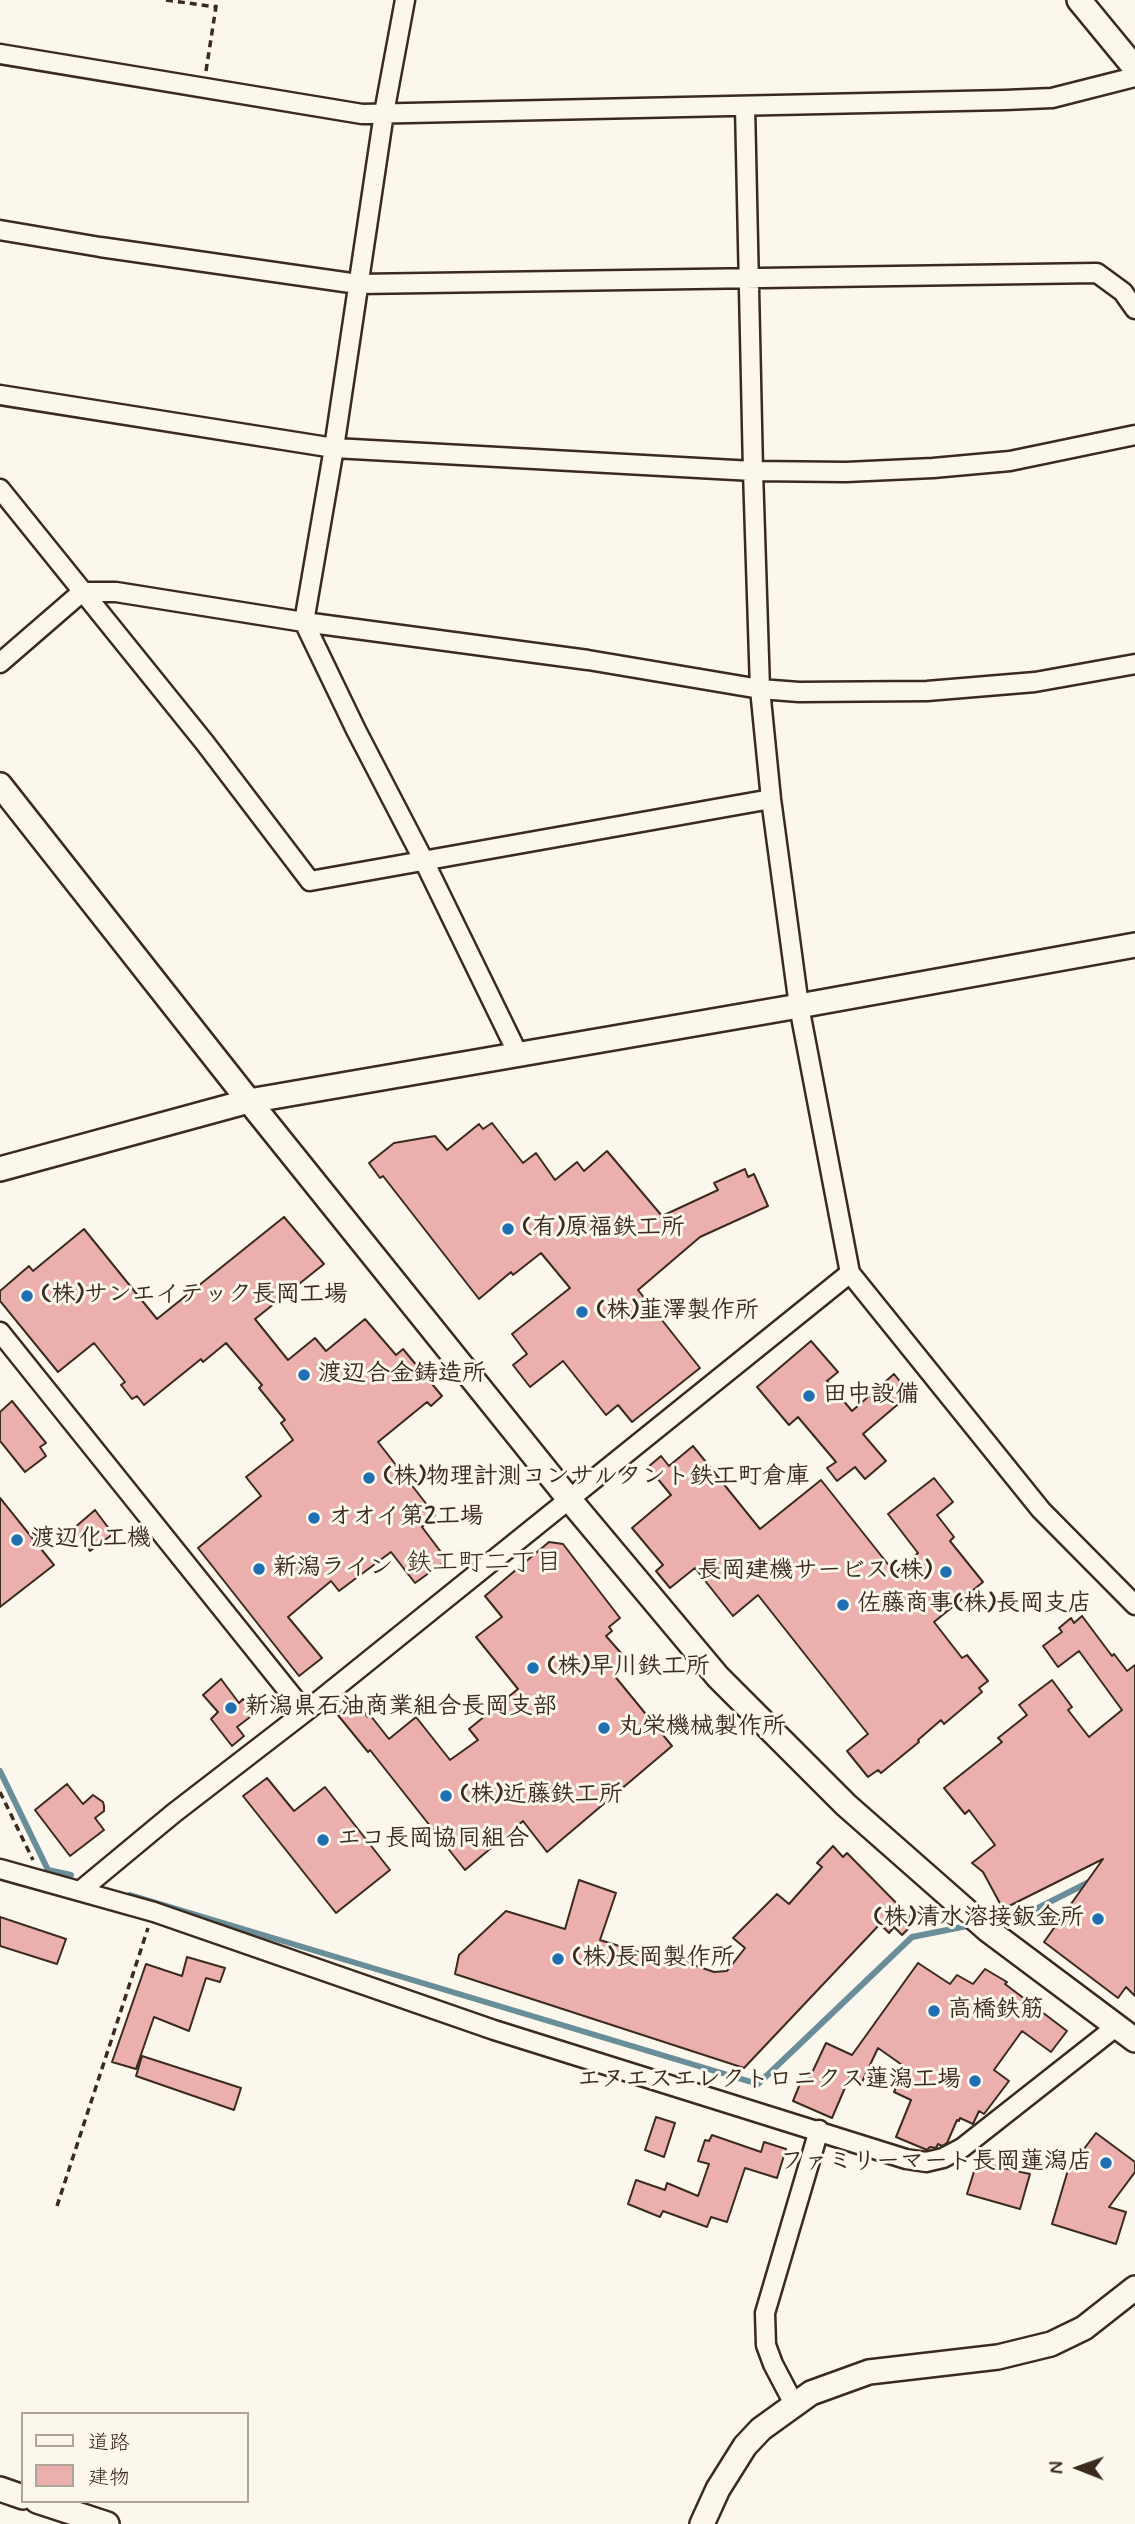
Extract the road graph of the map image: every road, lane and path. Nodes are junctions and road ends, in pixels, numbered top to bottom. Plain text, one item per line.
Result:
1 (166, 0) edge
2 (217, 0) edge
3 (405, 0) edge
4 (1079, 0) edge
5 (216, 8) junction
6 (0, 54) edge
7 (1135, 68) edge
8 (1135, 77) edge
9 (203, 87) junction
10 (745, 106) junction
11 (384, 114) junction
12 (0, 230) edge
13 (748, 277) junction
14 (358, 284) junction
15 (1135, 309) edge
16 (0, 395) edge
17 (1135, 435) edge
18 (334, 448) junction
19 (752, 471) junction
20 (0, 489) edge
21 (82, 592) junction
22 (304, 622) junction
23 (0, 663) edge
24 (1135, 664) edge
25 (760, 690) junction
26 (0, 785) edge
27 (771, 799) junction
28 (424, 861) junction
29 (1135, 945) edge
30 (799, 1006) junction
31 (518, 1054) junction
32 (249, 1101) junction
33 (0, 1169) edge
34 (850, 1273) junction
35 (0, 1332) edge
36 (569, 1499) junction
37 (1135, 1605) edge
38 (305, 1712) junction
39 (0, 1791) edge
40 (0, 1869) edge
41 (37, 1879) junction
42 (80, 1891) junction
43 (153, 1912) junction
44 (1126, 2033) edge
45 (819, 2130) junction
46 (57, 2206) dead end
47 (1135, 2288) edge
48 (794, 2404) junction
49 (0, 2489) edge
50 (21, 2496) edge
51 (43, 2503) edge
52 (107, 2524) edge
53 (702, 2524) edge

1 - 5 path
2 - 5 path
3 - 11 street
4 - 7 street
5 - 9 path
6 - 9 street
8 - 10 street
9 - 11 street
10 - 11 street
10 - 13 street
11 - 14 street
12 - 14 street
13 - 14 street
13 - 15 street
13 - 19 street
14 - 18 street
16 - 18 street
17 - 19 street
18 - 19 street
18 - 22 street
19 - 25 street
20 - 21 street
21 - 22 street
21 - 23 street
21 - 28 street
22 - 25 street
22 - 28 street
24 - 25 street
25 - 27 street
26 - 32 street
27 - 28 street
27 - 30 street
28 - 31 street
29 - 30 street
30 - 31 street
30 - 34 street
31 - 32 street
32 - 33 street
32 - 36 street
34 - 36 street
34 - 37 street
35 - 38 street
36 - 38 street
36 - 44 street
38 - 42 street
39 - 41 path
40 - 41 street
41 - 42 street
42 - 43 street
43 - 45 street
43 - 46 path
44 - 45 street
45 - 48 street
47 - 48 street
48 - 53 street
49 - 50 street
51 - 52 street

